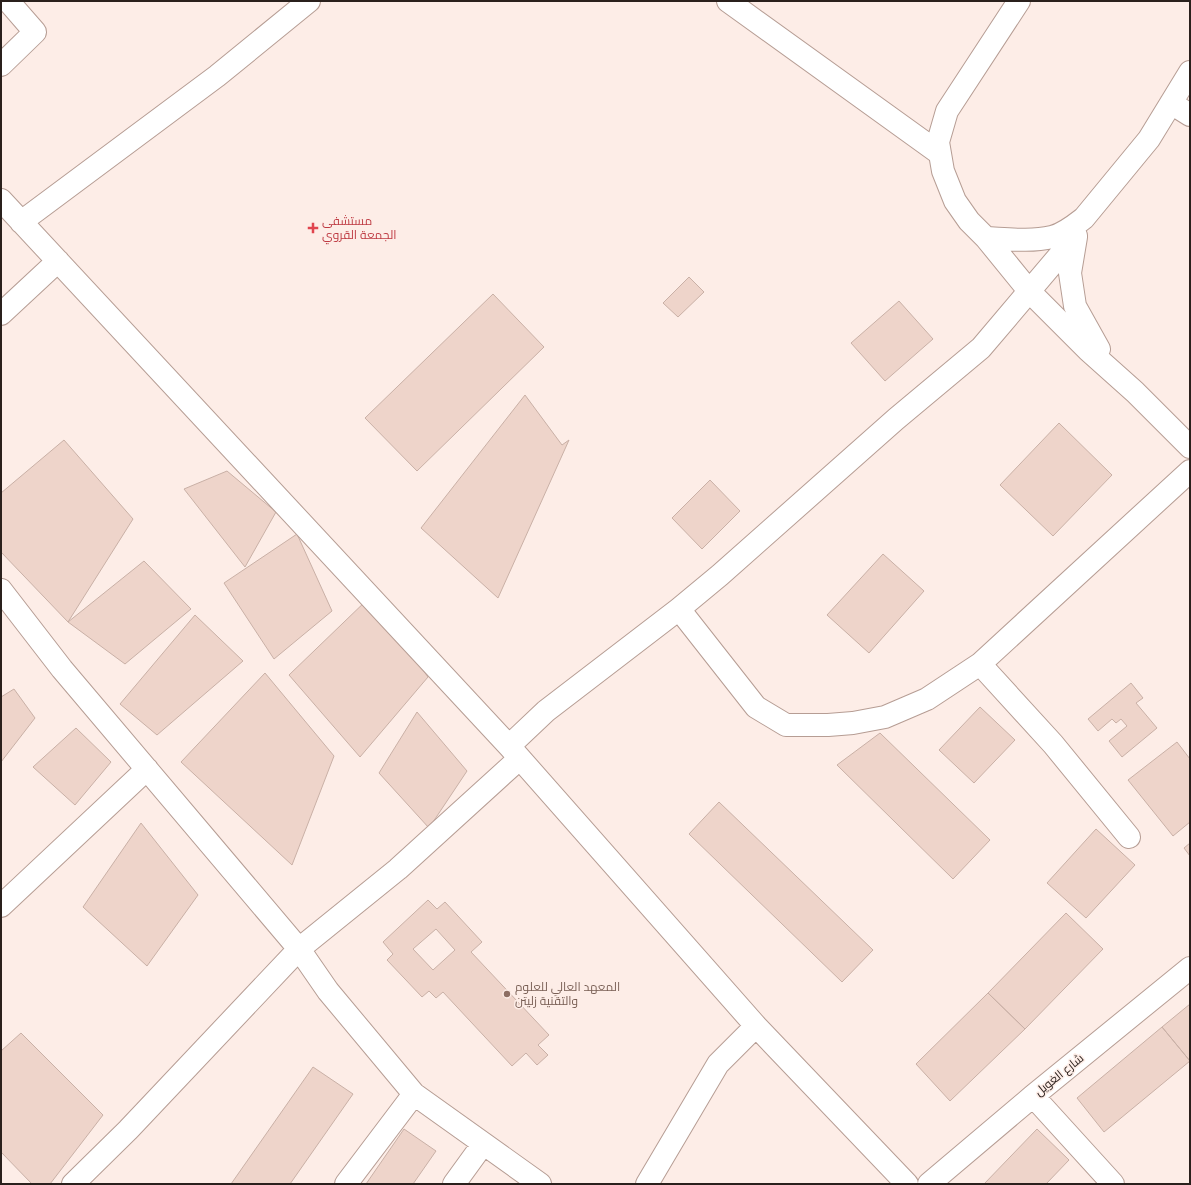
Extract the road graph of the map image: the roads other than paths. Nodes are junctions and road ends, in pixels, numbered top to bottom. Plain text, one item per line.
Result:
1 (8, 1) edge
2 (309, 1) edge
3 (728, 1) edge
4 (1019, 1) edge
5 (1, 65) edge
6 (1190, 72) edge
7 (1171, 103) junction
8 (1190, 115) edge
9 (939, 153) junction
10 (1, 200) edge
11 (21, 222) junction
12 (1080, 227) junction
13 (986, 238) junction
14 (58, 261) junction
15 (1030, 292) junction
16 (1, 314) edge
17 (1107, 369) junction
18 (1190, 447) edge
19 (1190, 471) edge
20 (1, 590) edge
21 (679, 609) junction
22 (980, 664) junction
23 (514, 752) junction
24 (147, 769) junction
25 (1129, 837) dead end
26 (1, 906) edge
27 (299, 949) junction
28 (1190, 968) edge
29 (756, 1026) junction
30 (414, 1094) junction
31 (1033, 1096) junction
32 (483, 1144) junction
33 (73, 1184) edge
34 (346, 1184) edge
35 (454, 1184) edge
36 (540, 1184) edge
37 (647, 1184) edge
38 (907, 1184) edge
39 (929, 1184) edge
40 (1113, 1184) edge

1 - 5 street
2 - 11 street
3 - 9 street
4 - 9 street
6 - 7 street
7 - 8 street
7 - 12 street
9 - 13 street
10 - 11 street
11 - 14 street
12 - 13 street
12 - 15 street
12 - 17 street
13 - 15 street
14 - 16 street
14 - 23 street
15 - 17 street
15 - 21 street
17 - 18 street
19 - 22 street
20 - 24 street
21 - 22 street
21 - 23 street
22 - 25 street
23 - 27 street
23 - 29 street
24 - 26 street
24 - 27 street
27 - 30 street
27 - 33 street
28 - 31 street, شارع الغويل
29 - 37 street
29 - 38 street
30 - 32 street
30 - 34 street
31 - 39 street, شارع الغويل
31 - 40 street
32 - 35 street
32 - 36 street

